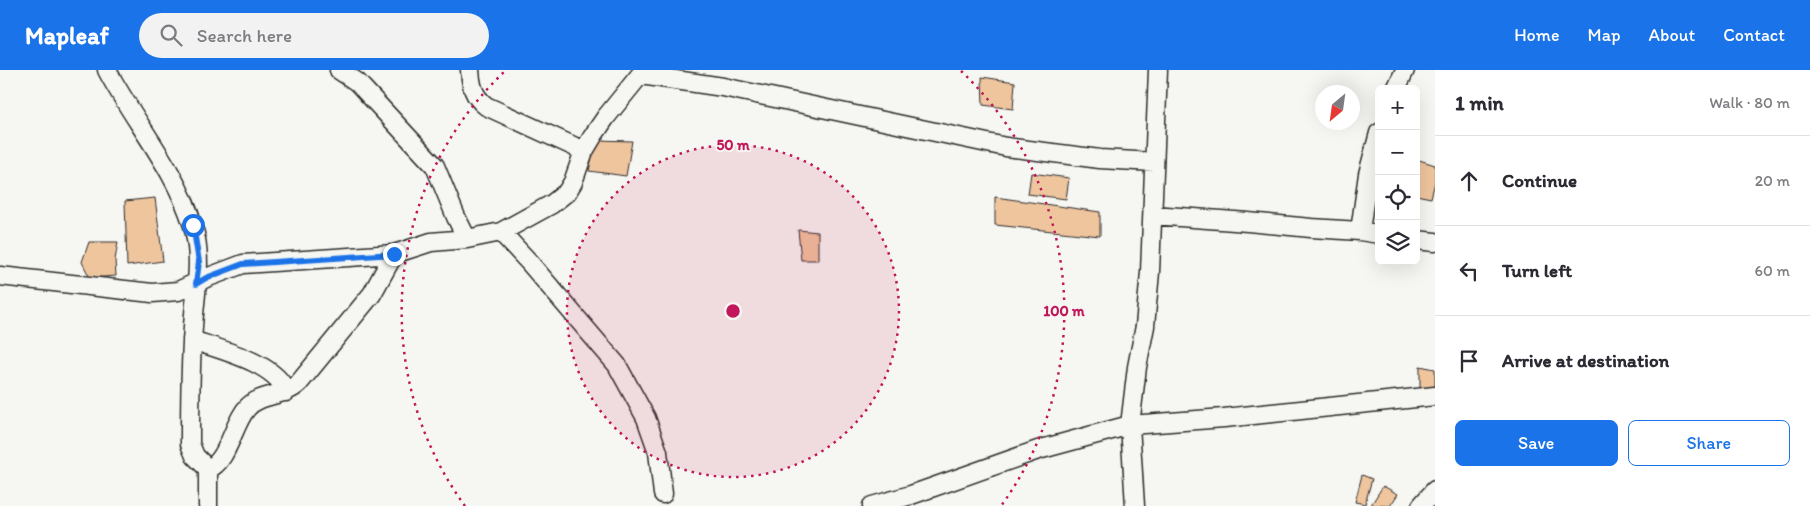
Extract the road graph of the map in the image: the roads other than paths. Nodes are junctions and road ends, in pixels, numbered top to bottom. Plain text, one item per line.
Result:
1 (107, 70) edge
2 (339, 70) edge
3 (470, 70) edge
4 (1158, 70) edge
5 (1405, 70) edge
6 (643, 72) edge
7 (1398, 85) edge
8 (1375, 149) edge
9 (584, 151) junction
10 (1154, 162) junction
11 (1153, 215) junction
12 (1360, 231) junction
13 (501, 232) junction
14 (1375, 233) edge
15 (467, 239) junction
16 (1420, 240) edge
17 (1435, 242) edge
18 (394, 254) junction
19 (0, 276) edge
20 (196, 284) junction
21 (192, 340) junction
22 (286, 392) junction
23 (1435, 396) edge
24 (1130, 425) junction
25 (208, 468) junction
26 (1435, 490) edge
27 (663, 494) dead end
28 (208, 506) edge
29 (872, 506) edge
30 (1135, 506) edge
31 (1421, 506) edge

1 - 20 street
2 - 15 street
3 - 9 street
4 - 10 street
5 - 7 street
6 - 9 street
6 - 10 street
8 - 12 street
9 - 13 street
10 - 11 street
11 - 12 street
11 - 24 street
12 - 14 street
13 - 15 street
13 - 27 street
15 - 18 street
16 - 17 street
18 - 20 street
18 - 22 street
19 - 20 street
20 - 21 street
21 - 22 street
21 - 25 street
22 - 25 street
23 - 24 street
24 - 29 street
24 - 30 street
25 - 28 street
26 - 31 street

